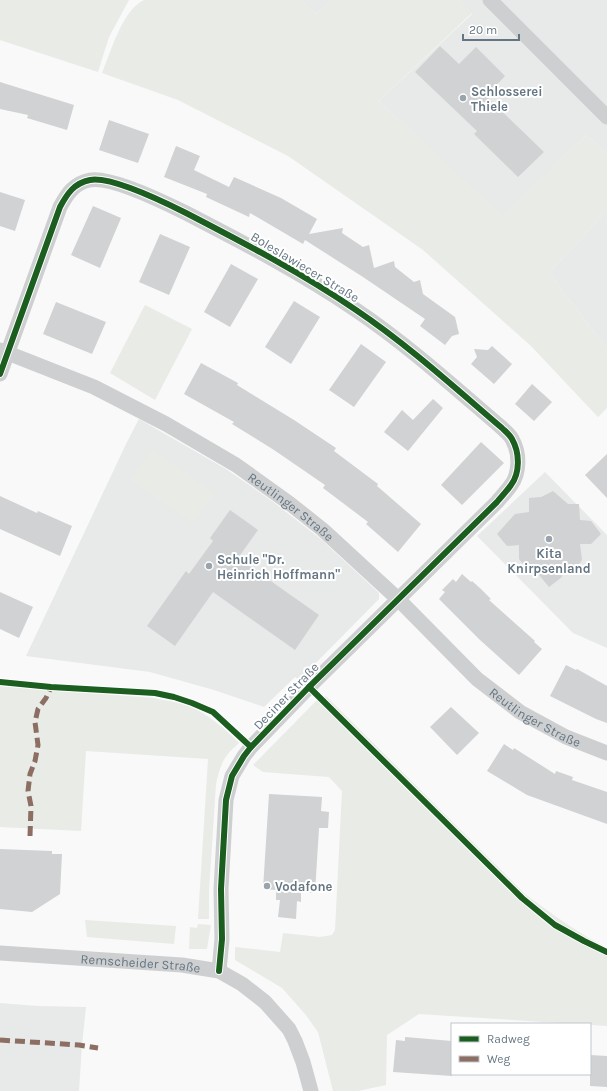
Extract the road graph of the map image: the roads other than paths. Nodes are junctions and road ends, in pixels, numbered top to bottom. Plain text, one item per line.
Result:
1 (490, 0) edge
2 (607, 117) edge
3 (4, 351) edge
4 (0, 374) edge
5 (398, 599) junction
6 (607, 753) edge
7 (0, 953) edge
8 (219, 971) junction
9 (311, 1091) edge

1 - 2 street
3 - 4 street, Boleslawiecer Straße
3 - 5 street, Reutlinger Straße
3 - 5 street, Boleslawiecer Straße
5 - 6 street, Reutlinger Straße
5 - 8 street, Deciner Straße
7 - 8 street, Remscheider Straße
8 - 9 street, Remscheider Straße

